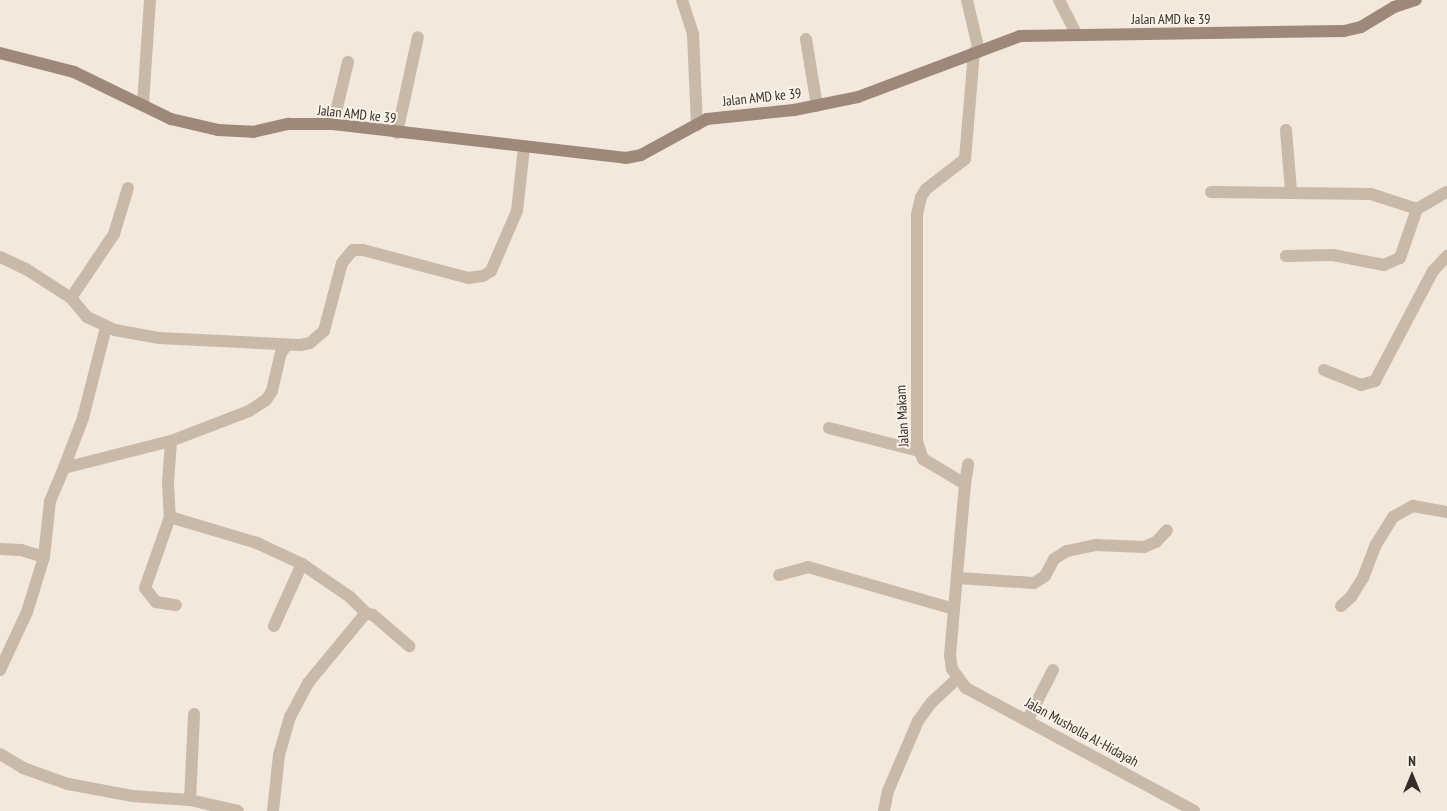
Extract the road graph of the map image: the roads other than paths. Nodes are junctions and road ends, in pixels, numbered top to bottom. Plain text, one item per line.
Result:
1 (150, 0) edge
2 (682, 0) edge
3 (967, 0) edge
4 (1059, 0) edge
5 (1416, 0) edge
6 (1076, 34) junction
7 (418, 37) dead end
8 (806, 39) dead end
9 (977, 51) junction
10 (0, 54) edge
11 (348, 62) dead end
12 (143, 103) junction
13 (817, 106) junction
14 (333, 124) junction
15 (697, 125) junction
16 (1286, 130) dead end
17 (397, 133) junction
18 (524, 148) junction
19 (128, 188) dead end
20 (1291, 191) junction
21 (1211, 192) dead end
22 (1447, 192) edge
23 (1417, 209) junction
24 (1286, 256) dead end
25 (1447, 256) edge
26 (0, 258) edge
27 (71, 298) junction
28 (106, 327) junction
29 (287, 345) junction
30 (1324, 370) dead end
31 (829, 428) dead end
32 (171, 441) junction
33 (919, 451) junction
34 (968, 464) dead end
35 (64, 468) junction
36 (965, 484) junction
37 (1447, 512) edge
38 (170, 517) junction
39 (1167, 530) dead end
40 (0, 549) edge
41 (44, 557) junction
42 (302, 564) junction
43 (780, 576) dead end
44 (958, 578) junction
45 (176, 604) dead end
46 (1341, 606) dead end
47 (954, 609) junction
48 (366, 613) junction
49 (274, 626) dead end
50 (409, 646) dead end
51 (0, 670) edge
52 (1053, 670) dead end
53 (957, 679) junction
54 (194, 714) dead end
55 (1028, 719) junction
56 (0, 754) edge
57 (190, 800) junction
58 (238, 811) edge
59 (273, 811) edge
60 (884, 811) edge
61 (1194, 811) edge

1 - 12 street
2 - 15 street
3 - 9 street, Jalan Makam
4 - 6 street
5 - 6 street, Jalan AMD ke 39
6 - 9 street, Jalan AMD ke 39
7 - 17 street
8 - 13 street
9 - 13 street, Jalan AMD ke 39
9 - 33 street, Jalan Makam
10 - 12 street, Jalan AMD ke 39
11 - 14 street
12 - 14 street, Jalan AMD ke 39
13 - 15 street, Jalan AMD ke 39
14 - 17 street, Jalan AMD ke 39
15 - 18 street, Jalan AMD ke 39
16 - 20 street
17 - 18 street, Jalan AMD ke 39
18 - 29 street
19 - 27 street
20 - 21 street
20 - 23 street
22 - 23 street
23 - 24 street
25 - 30 street
26 - 27 street
27 - 28 street
28 - 29 street
28 - 35 street
29 - 32 street
31 - 33 street
32 - 35 street
32 - 38 street
33 - 36 street, Jalan Makam
34 - 36 street
35 - 41 street
36 - 44 street
37 - 46 street
38 - 42 street
38 - 45 street
39 - 44 street
40 - 41 street
41 - 51 street
42 - 48 street
42 - 49 street
43 - 47 street
44 - 47 street
47 - 53 street
48 - 50 street
48 - 59 street
52 - 55 street
53 - 55 street, Jalan Musholla Al-Hidayah
53 - 60 street
54 - 57 street
55 - 61 street, Jalan Musholla Al-Hidayah
56 - 57 street
57 - 58 street

